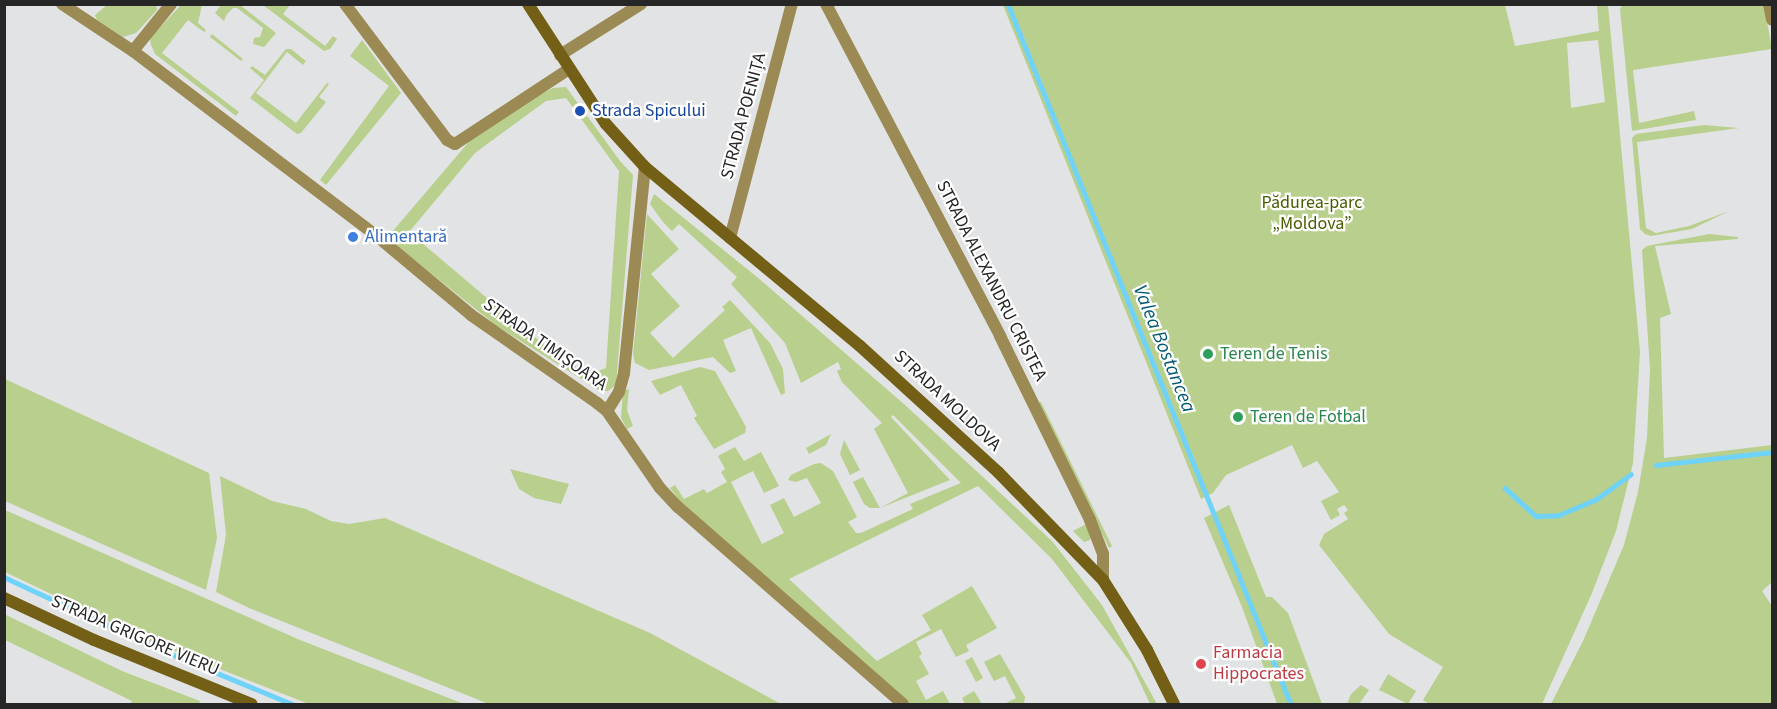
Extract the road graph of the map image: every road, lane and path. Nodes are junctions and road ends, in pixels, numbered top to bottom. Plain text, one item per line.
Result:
1 (62, 4) edge
2 (171, 4) edge
3 (345, 4) edge
4 (528, 4) edge
5 (641, 4) edge
6 (792, 4) edge
7 (826, 4) edge
8 (1769, 4) edge
9 (1773, 20) edge
10 (133, 51) junction
11 (560, 55) junction
12 (569, 69) junction
13 (645, 167) junction
14 (730, 238) junction
15 (606, 411) junction
16 (1103, 580) junction
17 (4, 598) edge
18 (252, 705) edge
19 (903, 705) edge
20 (1174, 705) edge

1 - 10 street, STRADA TIMIȘOARA
2 - 10 street
3 - 12 street
4 - 11 street, STRADA MOLDOVA
5 - 11 street
6 - 14 street, STRADA POENIȚA
7 - 16 street, STRADA ALEXANDRU CRISTEA
8 - 9 street
10 - 15 street, STRADA TIMIȘOARA
11 - 12 street, STRADA MOLDOVA
12 - 13 street, STRADA MOLDOVA
13 - 14 street, STRADA MOLDOVA
13 - 15 street
14 - 16 street, STRADA MOLDOVA
15 - 19 street, STRADA TIMIȘOARA
16 - 20 street, STRADA MOLDOVA
17 - 18 street, STRADA GRIGORE VIERU

